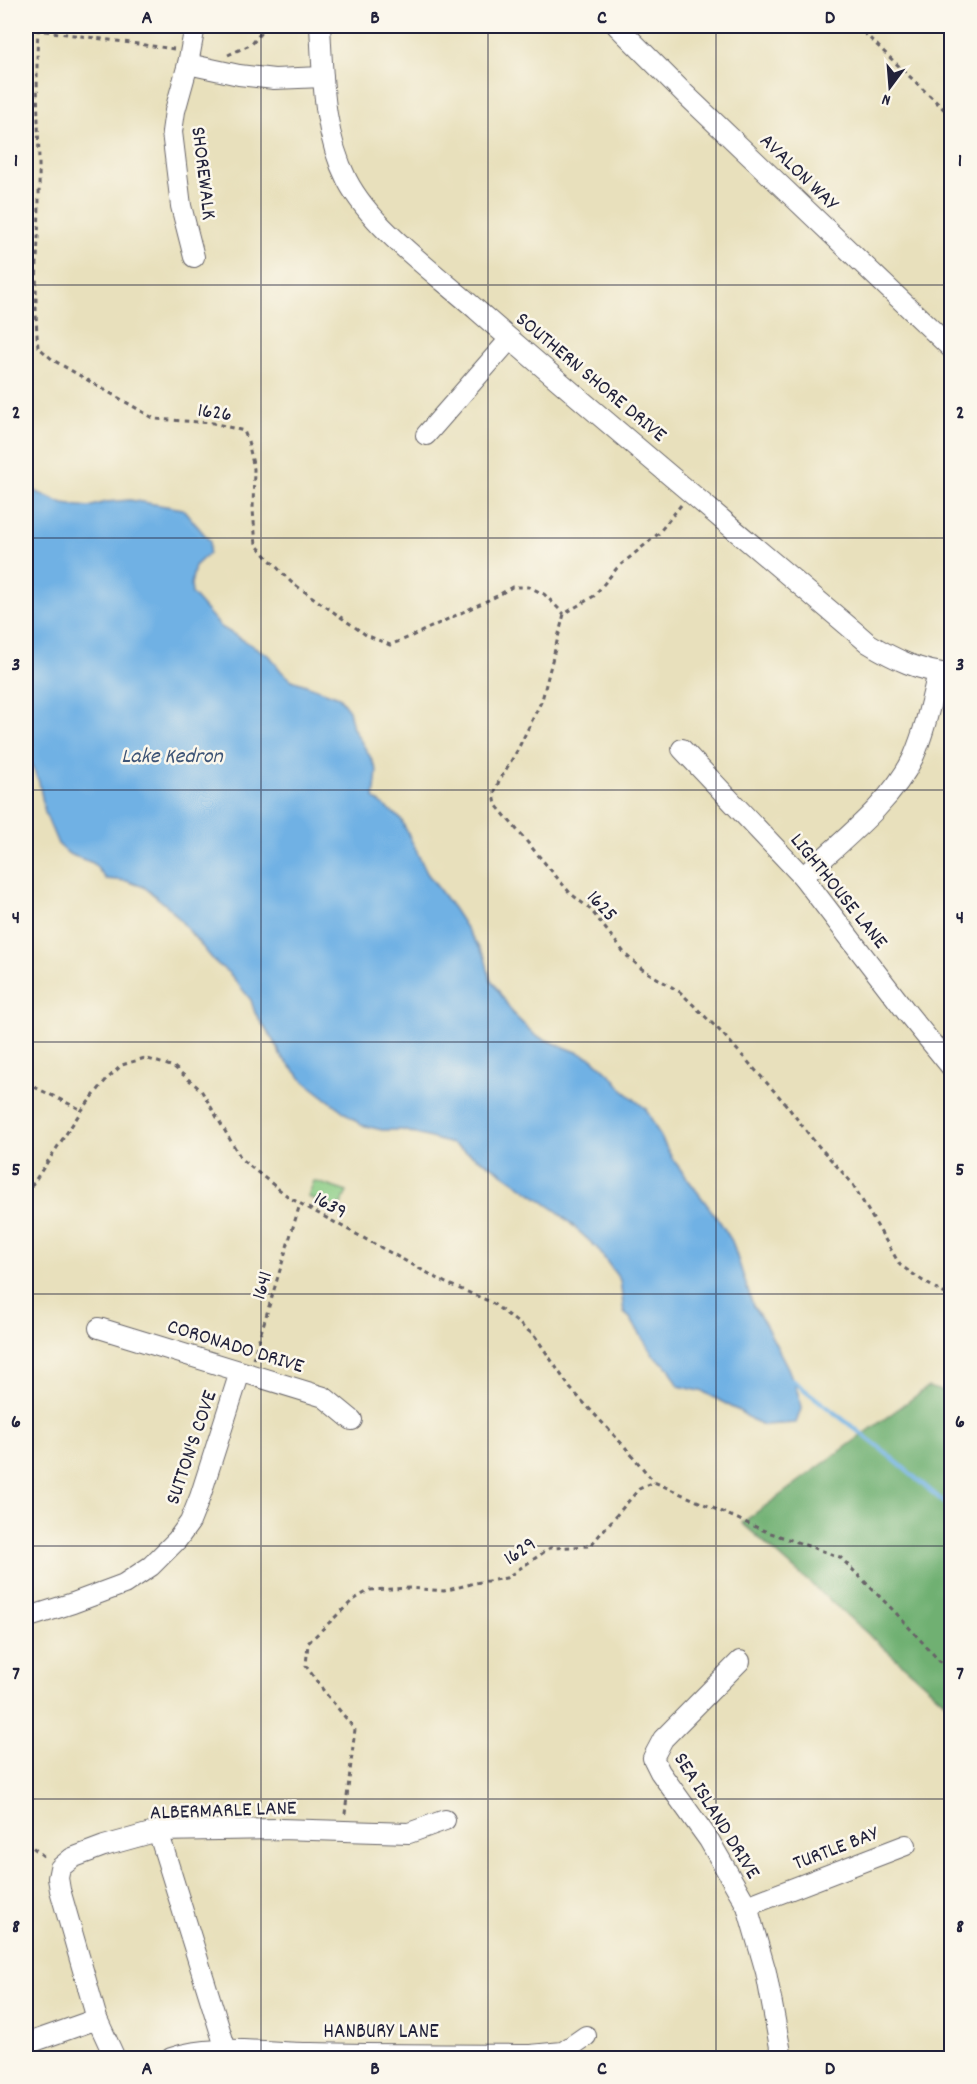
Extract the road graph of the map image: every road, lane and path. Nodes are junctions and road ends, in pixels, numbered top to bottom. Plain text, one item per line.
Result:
1 (195, 26) edge
2 (266, 26) edge
3 (320, 26) edge
4 (616, 26) edge
5 (858, 26) edge
6 (38, 28) edge
7 (225, 56) dead end
8 (189, 58) junction
9 (323, 77) junction
10 (951, 117) edge
11 (194, 257) dead end
12 (510, 339) junction
13 (951, 349) edge
14 (426, 435) dead end
15 (692, 492) junction
16 (564, 614) junction
17 (945, 674) edge
18 (682, 750) dead end
19 (803, 877) junction
20 (951, 1068) edge
21 (26, 1083) edge
22 (81, 1110) junction
23 (26, 1194) edge
24 (300, 1204) junction
25 (951, 1298) edge
26 (99, 1328) dead end
27 (244, 1373) junction
28 (352, 1420) dead end
29 (654, 1482) junction
30 (26, 1618) edge
31 (740, 1661) dead end
32 (951, 1676) edge
33 (445, 1820) dead end
34 (345, 1831) junction
35 (158, 1832) junction
36 (26, 1842) edge
37 (906, 1845) dead end
38 (60, 1868) junction
39 (747, 1906) junction
40 (97, 2019) junction
41 (586, 2036) dead end
42 (30, 2049) edge
43 (226, 2050) junction
44 (115, 2058) edge
45 (171, 2058) edge
46 (782, 2058) edge

1 - 8 street, SHOREWALK
2 - 7 path
3 - 9 street, SOUTHERN SHORE DRIVE
4 - 13 street, AVALON WAY
5 - 10 path
6 - 8 path, 1626
6 - 16 path, 1626
8 - 9 street
8 - 11 street, SHOREWALK
9 - 12 street, SOUTHERN SHORE DRIVE
12 - 14 street
12 - 15 street, SOUTHERN SHORE DRIVE
15 - 16 path
15 - 17 street, SOUTHERN SHORE DRIVE
16 - 25 path, 1625
17 - 19 street
18 - 19 street, LIGHTHOUSE LANE
19 - 20 street, LIGHTHOUSE LANE
21 - 22 path
22 - 23 path, 1639
22 - 24 path, 1639
24 - 27 path, 1641
24 - 29 path, 1639
26 - 27 street, CORONADO DRIVE
27 - 28 street, CORONADO DRIVE
27 - 30 street, SUTTON'S COVE
29 - 32 path
29 - 34 path, 1629
31 - 39 street, SEA ISLAND DRIVE
33 - 34 street, ALBERMARLE LANE
34 - 35 street, ALBERMARLE LANE
35 - 38 street, ALBERMARLE LANE
35 - 43 street
36 - 38 path
37 - 39 street, TURTLE BAY
38 - 40 street
39 - 46 street, SEA ISLAND DRIVE
40 - 42 street
40 - 44 street
41 - 43 street, HANBURY LANE
43 - 45 street, HANBURY LANE

